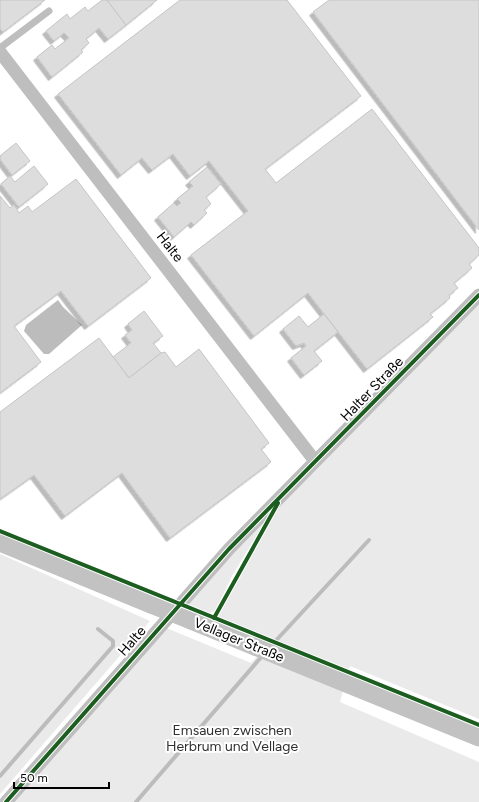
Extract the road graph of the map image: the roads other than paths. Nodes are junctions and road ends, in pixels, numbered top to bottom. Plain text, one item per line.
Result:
1 (49, 11) dead end
2 (0, 48) edge
3 (0, 52) edge
4 (479, 295) edge
5 (315, 461) junction
6 (279, 498) joint
7 (0, 542) edge
8 (479, 737) edge
9 (6, 802) edge

1 - 2 lane
3 - 5 street, Halte
4 - 5 street, Halter Straße
5 - 6 street, Halter Straße
6 - 9 street, Halte
7 - 8 main road, Vellager Straße, bridge

